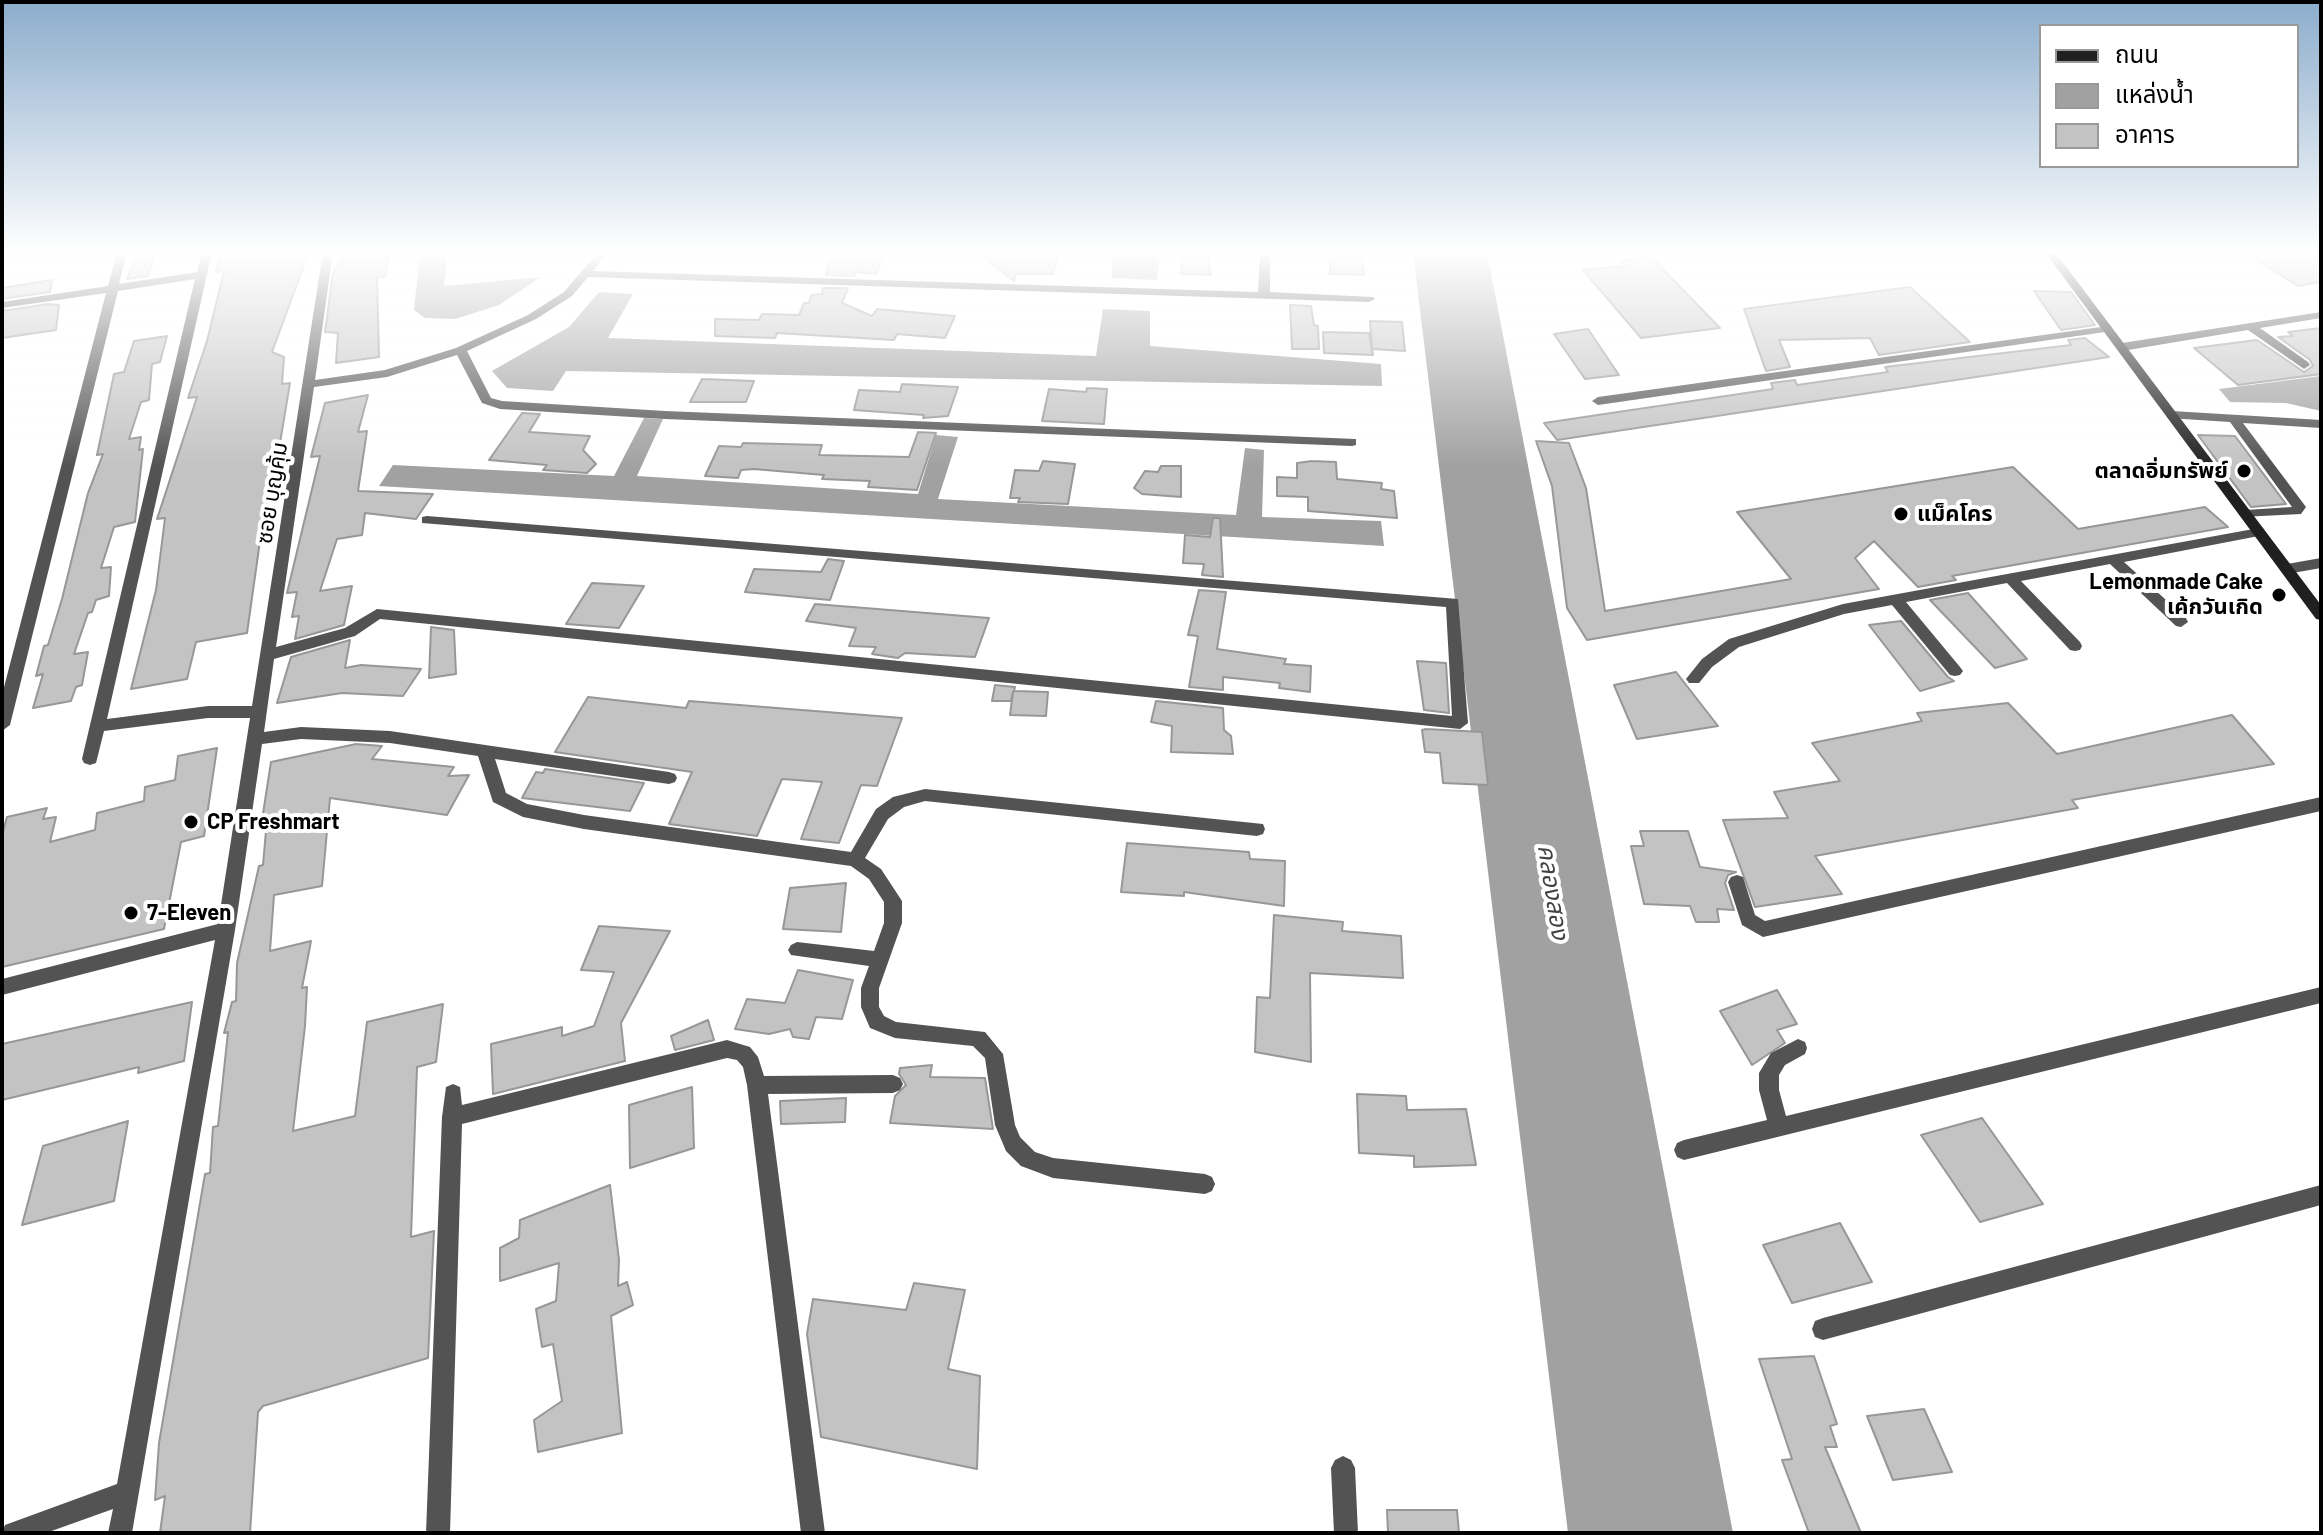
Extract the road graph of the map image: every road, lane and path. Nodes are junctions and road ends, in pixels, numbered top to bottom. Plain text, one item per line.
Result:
1 (103, 324) edge
2 (191, 324) edge
3 (318, 324) edge
4 (518, 324) edge
5 (2104, 324) edge
6 (2271, 324) edge
7 (2251, 327) junction
8 (2108, 329) junction
9 (2122, 347) junction
10 (460, 350) junction
11 (2304, 365) dead end
12 (309, 384) junction
13 (1598, 401) dead end
14 (2172, 415) junction
15 (2234, 419) junction
16 (2321, 424) edge
17 (1352, 442) dead end
18 (2246, 514) junction
19 (427, 520) dead end
20 (2259, 532) junction
21 (2113, 559) junction
22 (2321, 563) edge
23 (2287, 569) junction
24 (2010, 578) junction
25 (1895, 599) junction
26 (2321, 615) edge
27 (2181, 622) dead end
28 (2075, 646) dead end
29 (268, 655) junction
30 (1955, 671) dead end
31 (1694, 679) dead end
32 (259, 712) junction
33 (2, 725) edge
34 (97, 726) junction
35 (255, 739) junction
36 (484, 749) junction
37 (90, 759) dead end
38 (669, 778) dead end
39 (2321, 804) edge
40 (1257, 829) dead end
41 (855, 860) junction
42 (1737, 882) dead end
43 (226, 930) junction
44 (797, 950) dead end
45 (881, 960) junction
46 (2, 987) edge
47 (2321, 995) edge
48 (1798, 1048) dead end
49 (893, 1084) dead end
50 (757, 1085) junction
51 (453, 1093) dead end
52 (452, 1117) junction
53 (1779, 1127) junction
54 (1684, 1150) dead end
55 (1205, 1184) dead end
56 (2321, 1195) edge
57 (1823, 1329) dead end
58 (1343, 1468) dead end
59 (126, 1492) junction
60 (13, 1533) edge
61 (120, 1533) edge
62 (438, 1533) edge
63 (813, 1533) edge
64 (1346, 1533) edge

1 - 33 street
2 - 34 street
3 - 12 street, ซอย บุญคุ้ม
4 - 10 street
5 - 8 street
6 - 7 street
7 - 9 street
7 - 11 street
8 - 9 street
8 - 13 street
9 - 14 street
10 - 12 street
10 - 17 street
12 - 29 street, ซอย บุญคุ้ม
14 - 15 street
14 - 18 street
15 - 16 street
15 - 18 street
18 - 20 street
19 - 29 street
20 - 21 street
20 - 23 street
21 - 24 street
21 - 27 street
22 - 23 street
23 - 26 street
24 - 25 street
24 - 28 street
25 - 30 street
25 - 31 street
29 - 32 street, ซอย บุญคุ้ม
32 - 34 street
32 - 35 street, ซอย บุญคุ้ม
34 - 37 street
35 - 36 street
35 - 43 street, ซอย บุญคุ้ม
36 - 38 street
36 - 41 street
39 - 42 street
40 - 41 street
41 - 45 street
43 - 46 street
43 - 59 street, ซอย บุญคุ้ม
44 - 45 street
45 - 55 street
47 - 53 street
48 - 53 street
49 - 50 street
50 - 52 street
50 - 63 street
51 - 52 street
52 - 62 street
53 - 54 street
56 - 57 street
58 - 64 street
59 - 60 street
59 - 61 street, ซอย บุญคุ้ม

